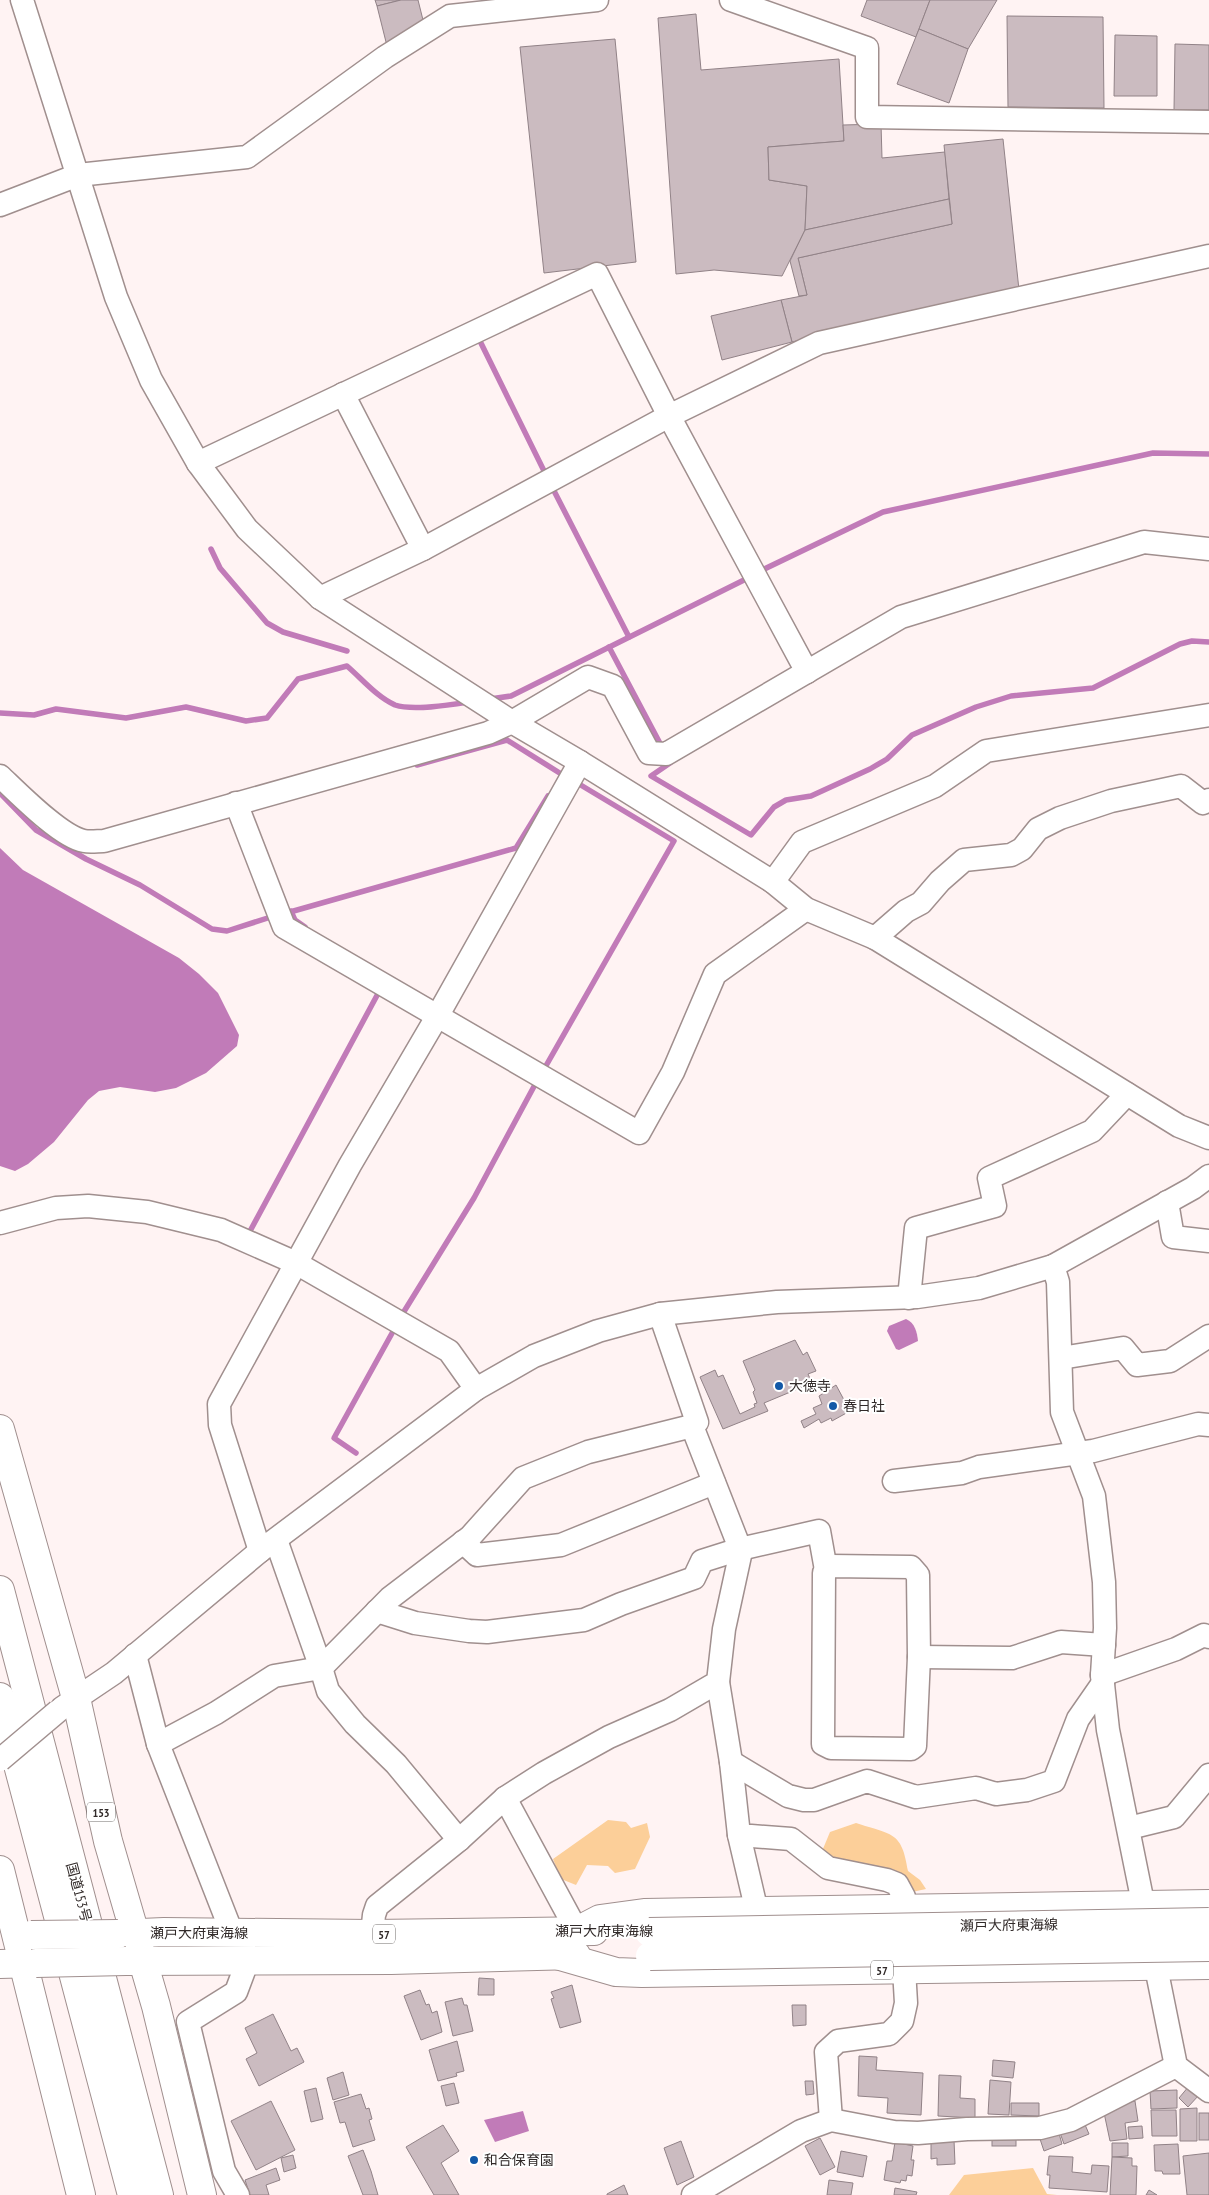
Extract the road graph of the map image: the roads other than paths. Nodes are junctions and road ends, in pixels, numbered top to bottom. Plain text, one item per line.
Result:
1 (22, 0) edge
2 (597, 0) edge
3 (731, 0) edge
4 (1209, 122) edge
5 (78, 175) junction
6 (0, 205) edge
7 (1209, 256) edge
8 (343, 394) junction
9 (669, 416) junction
10 (198, 463) junction
11 (423, 549) junction
12 (1209, 549) edge
13 (320, 598) junction
14 (808, 672) junction
15 (1209, 715) edge
16 (512, 722) junction
17 (580, 762) junction
18 (0, 776) edge
19 (1209, 800) edge
20 (236, 803) junction
21 (773, 882) junction
22 (806, 909) junction
23 (875, 938) junction
24 (438, 1015) junction
25 (1127, 1094) junction
26 (1209, 1138) edge
27 (1209, 1176) edge
28 (1167, 1202) junction
29 (0, 1223) edge
30 (1209, 1241) edge
31 (296, 1263) junction
32 (1053, 1266) junction
33 (910, 1298) junction
34 (660, 1314) junction
35 (1209, 1336) edge
36 (1061, 1358) junction
37 (476, 1390) junction
38 (1209, 1425) edge
39 (692, 1426) junction
40 (0, 1429) edge
41 (1079, 1453) junction
42 (894, 1481) dead end
43 (714, 1483) junction
44 (462, 1542) junction
45 (268, 1546) junction
46 (740, 1549) junction
47 (826, 1570) junction
48 (0, 1590) edge
49 (377, 1611) junction
50 (1209, 1637) edge
51 (1104, 1645) junction
52 (136, 1655) junction
53 (919, 1657) junction
54 (321, 1668) junction
55 (1102, 1679) junction
56 (718, 1682) junction
57 (0, 1697) edge
58 (67, 1704) junction
59 (158, 1744) junction
60 (0, 1760) edge
61 (731, 1762) junction
62 (1209, 1775) edge
63 (505, 1798) junction
64 (1129, 1828) junction
65 (739, 1835) junction
66 (459, 1840) junction
67 (0, 1870) edge
68 (1144, 1904) junction
69 (1209, 1904) edge
70 (906, 1909) junction
71 (757, 1912) junction
72 (1209, 1922) edge
73 (577, 1931) junction
74 (232, 1933) junction
75 (126, 1934) junction
76 (372, 1934) junction
77 (16, 1935) edge
78 (650, 1944) junction
79 (1209, 1947) edge
80 (557, 1955) junction
81 (248, 1960) junction
82 (134, 1961) junction
83 (19, 1963) edge
84 (1209, 1965) edge
85 (1157, 1967) junction
86 (904, 1969) junction
87 (1176, 2066) junction
88 (1209, 2091) edge
89 (831, 2120) junction
90 (81, 2195) edge
91 (132, 2195) edge
92 (159, 2195) edge
93 (202, 2195) edge
94 (238, 2195) edge
95 (693, 2195) edge

1 - 5 street
2 - 5 street
3 - 4 street
5 - 6 street
5 - 10 street
7 - 9 street
8 - 9 street
8 - 10 street
8 - 11 street
9 - 11 street
9 - 14 street
10 - 13 street
11 - 13 street
12 - 14 street
13 - 16 street
14 - 16 street
15 - 21 street
16 - 17 street
16 - 20 street
17 - 21 street
17 - 24 street
18 - 20 street
19 - 23 street
20 - 24 street
21 - 22 street
22 - 23 street
22 - 24 street
23 - 25 street
24 - 31 street
25 - 26 street
25 - 33 street
27 - 28 street
28 - 30 street
28 - 32 street
29 - 31 street
31 - 37 street
31 - 45 street
32 - 33 street
32 - 36 street
33 - 34 street
34 - 37 street
34 - 39 street
35 - 36 street
36 - 41 street
37 - 45 street
38 - 41 street
39 - 43 street
39 - 44 street
40 - 58 main road, 153
41 - 42 street
41 - 51 street
43 - 44 street
43 - 46 street
44 - 49 street
45 - 52 street
45 - 54 street
46 - 47 street
46 - 49 street
46 - 56 street
47 - 53 street
47 - 53 street
48 - 92 main road, 国道153号
49 - 54 street
50 - 55 street
51 - 53 street
51 - 55 street
52 - 58 street
52 - 59 street
54 - 59 street
54 - 66 street
55 - 61 street
55 - 64 street
56 - 61 street
56 - 63 street
57 - 91 main road, 国道153号
58 - 60 street, bridge
58 - 75 main road, 153
59 - 74 street
61 - 65 street
62 - 64 street
63 - 66 street
63 - 73 street
64 - 68 street
65 - 70 street
65 - 71 street
66 - 76 street
67 - 77 main road
68 - 69 main road, 57
68 - 70 main road, 57
68 - 85 street
70 - 71 main road, 57
71 - 73 main road, 57
72 - 78 main road, 瀬戸大府東海線 / 57, bridge
73 - 76 main road, 瀬戸大府東海線 / 57
73 - 78 main road, 瀬戸大府東海線 / 57
74 - 75 main road, 瀬戸大府東海線 / 57
74 - 76 main road, 瀬戸大府東海線 / 57
75 - 77 main road, 瀬戸大府東海線 / 57, bridge
75 - 82 main road, 153
77 - 83 main road
78 - 79 main road, 瀬戸大府東海線 / 57, bridge
78 - 80 main road, 瀬戸大府東海線 / 57
80 - 81 main road, 瀬戸大府東海線 / 57
80 - 86 main road, 57
81 - 82 main road, 瀬戸大府東海線 / 57
81 - 94 street
82 - 83 main road, 瀬戸大府東海線 / 57, bridge
82 - 93 main road, 153
83 - 90 main road
84 - 85 main road, 57
85 - 86 main road, 57
85 - 87 street
86 - 89 street
87 - 88 street
87 - 89 street
89 - 95 street

